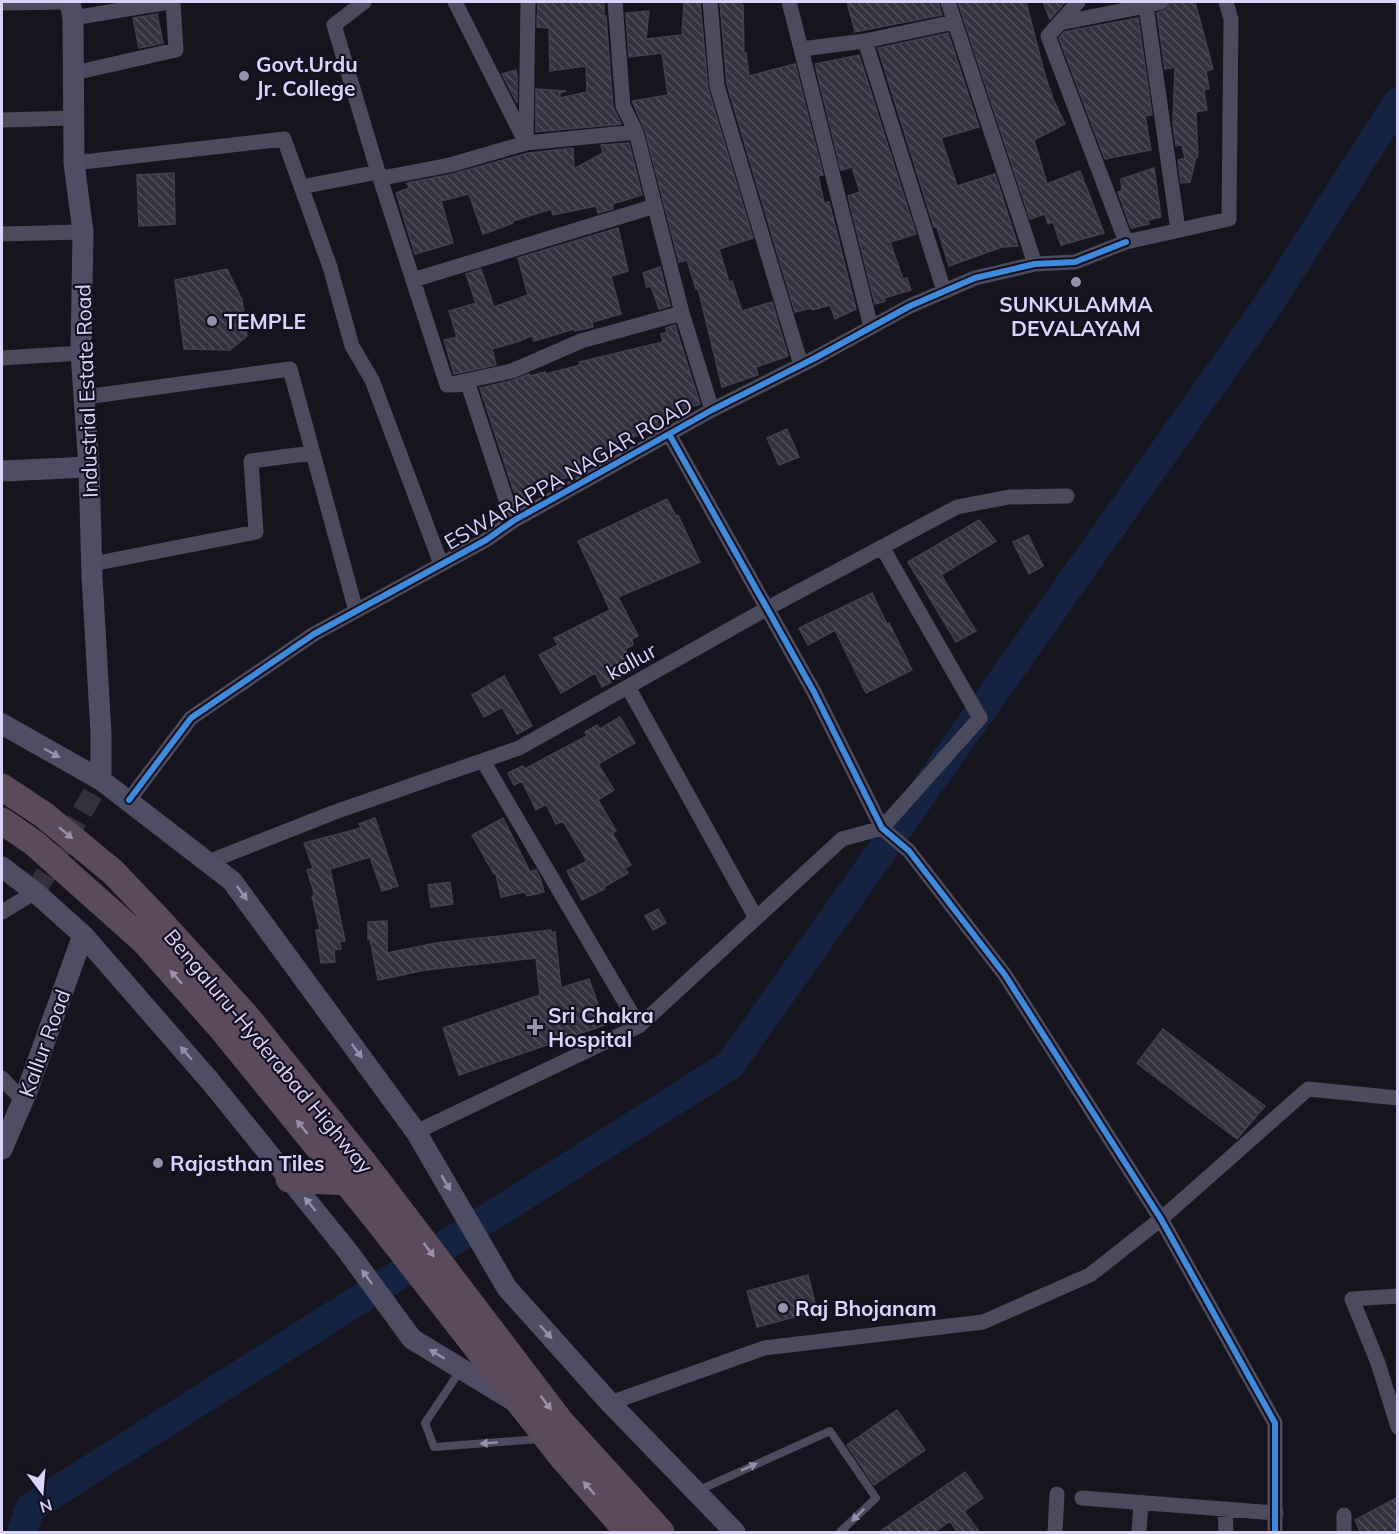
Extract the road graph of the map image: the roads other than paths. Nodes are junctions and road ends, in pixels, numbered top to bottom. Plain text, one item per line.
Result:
1 (171, 2) edge
2 (364, 2) edge
3 (455, 2) edge
4 (528, 2) edge
5 (615, 2) edge
6 (710, 2) edge
7 (789, 2) edge
8 (948, 2) edge
9 (1078, 2) edge
10 (1226, 2) edge
11 (2, 3) edge
12 (1154, 4) edge
13 (71, 7) edge
14 (954, 22) junction
15 (1060, 23) junction
16 (865, 41) junction
17 (801, 49) junction
18 (74, 73) junction
19 (73, 118) junction
20 (2, 120) edge
21 (636, 132) junction
22 (526, 143) junction
23 (74, 163) junction
24 (380, 175) junction
25 (301, 187) junction
26 (655, 206) junction
27 (1178, 230) junction
28 (83, 232) junction
29 (2, 234) edge
30 (1126, 242) junction
31 (1035, 264) junction
32 (413, 280) junction
33 (944, 291) junction
34 (682, 313) junction
35 (871, 327) junction
36 (81, 353) junction
37 (2, 358) edge
38 (801, 364) junction
39 (447, 385) junction
40 (85, 397) junction
41 (712, 410) junction
42 (669, 434) junction
43 (312, 453) junction
44 (89, 467) junction
45 (2, 471) edge
46 (1067, 496) dead end
47 (513, 521) junction
48 (882, 547) junction
49 (92, 564) junction
50 (441, 564) junction
51 (766, 609) junction
52 (356, 611) junction
53 (628, 687) junction
54 (2, 724) edge
55 (483, 760) junction
56 (101, 780) junction
57 (2, 787) edge
58 (129, 800) junction
59 (2, 822) edge
60 (882, 828) junction
61 (208, 862) junction
62 (2, 867) edge
63 (35, 892) junction
64 (2, 912) edge
65 (756, 918) junction
66 (83, 935) junction
67 (639, 1026) junction
68 (2, 1078) edge
69 (1398, 1098) edge
70 (23, 1101) junction
71 (416, 1132) junction
72 (2, 1149) edge
73 (289, 1179) junction
74 (347, 1182) junction
75 (386, 1212) junction
76 (1161, 1219) junction
77 (1398, 1296) edge
78 (477, 1330) junction
79 (461, 1369) junction
80 (610, 1403) junction
81 (523, 1406) junction
82 (1398, 1427) edge
83 (547, 1438) junction
84 (696, 1491) junction
85 (1057, 1494) dead end
86 (1082, 1498) dead end
87 (1141, 1502) junction
88 (1225, 1509) junction
89 (1276, 1513) junction
90 (1344, 1515) dead end
91 (628, 1533) edge
92 (661, 1533) edge
93 (735, 1533) edge
94 (840, 1533) edge
95 (1055, 1533) edge
96 (1139, 1533) edge
97 (1226, 1533) edge
98 (1275, 1533) edge
99 (1344, 1533) edge

1 - 13 street
1 - 18 street
2 - 24 street
3 - 22 street
4 - 22 street
5 - 21 street
6 - 38 street
7 - 17 street
8 - 14 street
9 - 15 street
10 - 27 street, ESWARAPPA NAGAR ROAD
11 - 13 street
12 - 15 street
12 - 27 street
13 - 18 street, Industrial Estate Road
14 - 16 street
14 - 31 street
15 - 30 street
16 - 17 street
16 - 33 street
17 - 35 street
18 - 19 street, Industrial Estate Road
19 - 20 street
19 - 23 street, Industrial Estate Road
21 - 22 street
21 - 26 street
22 - 24 street
23 - 25 street
23 - 28 street, Industrial Estate Road
24 - 25 street
24 - 32 street
25 - 50 street
26 - 32 street
26 - 34 street
27 - 30 street, ESWARAPPA NAGAR ROAD
28 - 29 street
28 - 36 street, Industrial Estate Road
30 - 31 street, ESWARAPPA NAGAR ROAD
31 - 33 street, ESWARAPPA NAGAR ROAD
32 - 39 street
33 - 35 street, ESWARAPPA NAGAR ROAD
34 - 39 street
34 - 41 street
35 - 38 street, ESWARAPPA NAGAR ROAD
36 - 37 street
36 - 40 street, Industrial Estate Road
38 - 41 street, ESWARAPPA NAGAR ROAD
39 - 47 street
40 - 43 street
40 - 44 street, Industrial Estate Road
41 - 42 street, ESWARAPPA NAGAR ROAD
42 - 47 street, ESWARAPPA NAGAR ROAD
42 - 51 street
43 - 49 street
43 - 52 street
44 - 45 street
44 - 49 street, Industrial Estate Road
46 - 48 street, kallur
47 - 50 street, ESWARAPPA NAGAR ROAD
48 - 51 street, kallur
48 - 60 street
49 - 56 street, Industrial Estate Road
50 - 52 street, ESWARAPPA NAGAR ROAD
51 - 53 street, kallur
51 - 60 street
52 - 58 street, ESWARAPPA NAGAR ROAD
53 - 55 street, kallur
53 - 65 street
54 -> 56 street
55 - 61 street, kallur
55 - 67 street
56 - 58 street
57 -> 75 highway, Bengaluru-Hyderabad Highway
58 - 61 street
74 -> 59 highway
60 - 65 street
60 - 76 street
61 -> 71 street
62 - 63 street
63 - 64 street
63 - 66 street
65 - 67 street
66 - 70 street, Kallur Road
73 -> 66 street
67 - 71 street
68 - 70 street
69 - 76 street
70 - 72 street, Kallur Road
71 -> 80 street
73 - 74 highway
79 -> 73 street
74 - 75 highway
75 - 78 highway
76 - 80 street
76 - 89 street
77 - 82 street
78 - 81 highway
78 -> 92 highway
79 - 81 street
83 -> 79 lane
80 - 84 street
81 - 83 highway
91 -> 83 highway
84 - 93 street
84 -> 94 lane
85 - 95 street
86 - 87 street
87 - 88 street
87 - 96 street
88 - 89 street
88 - 97 street
89 - 98 street
90 - 99 street

